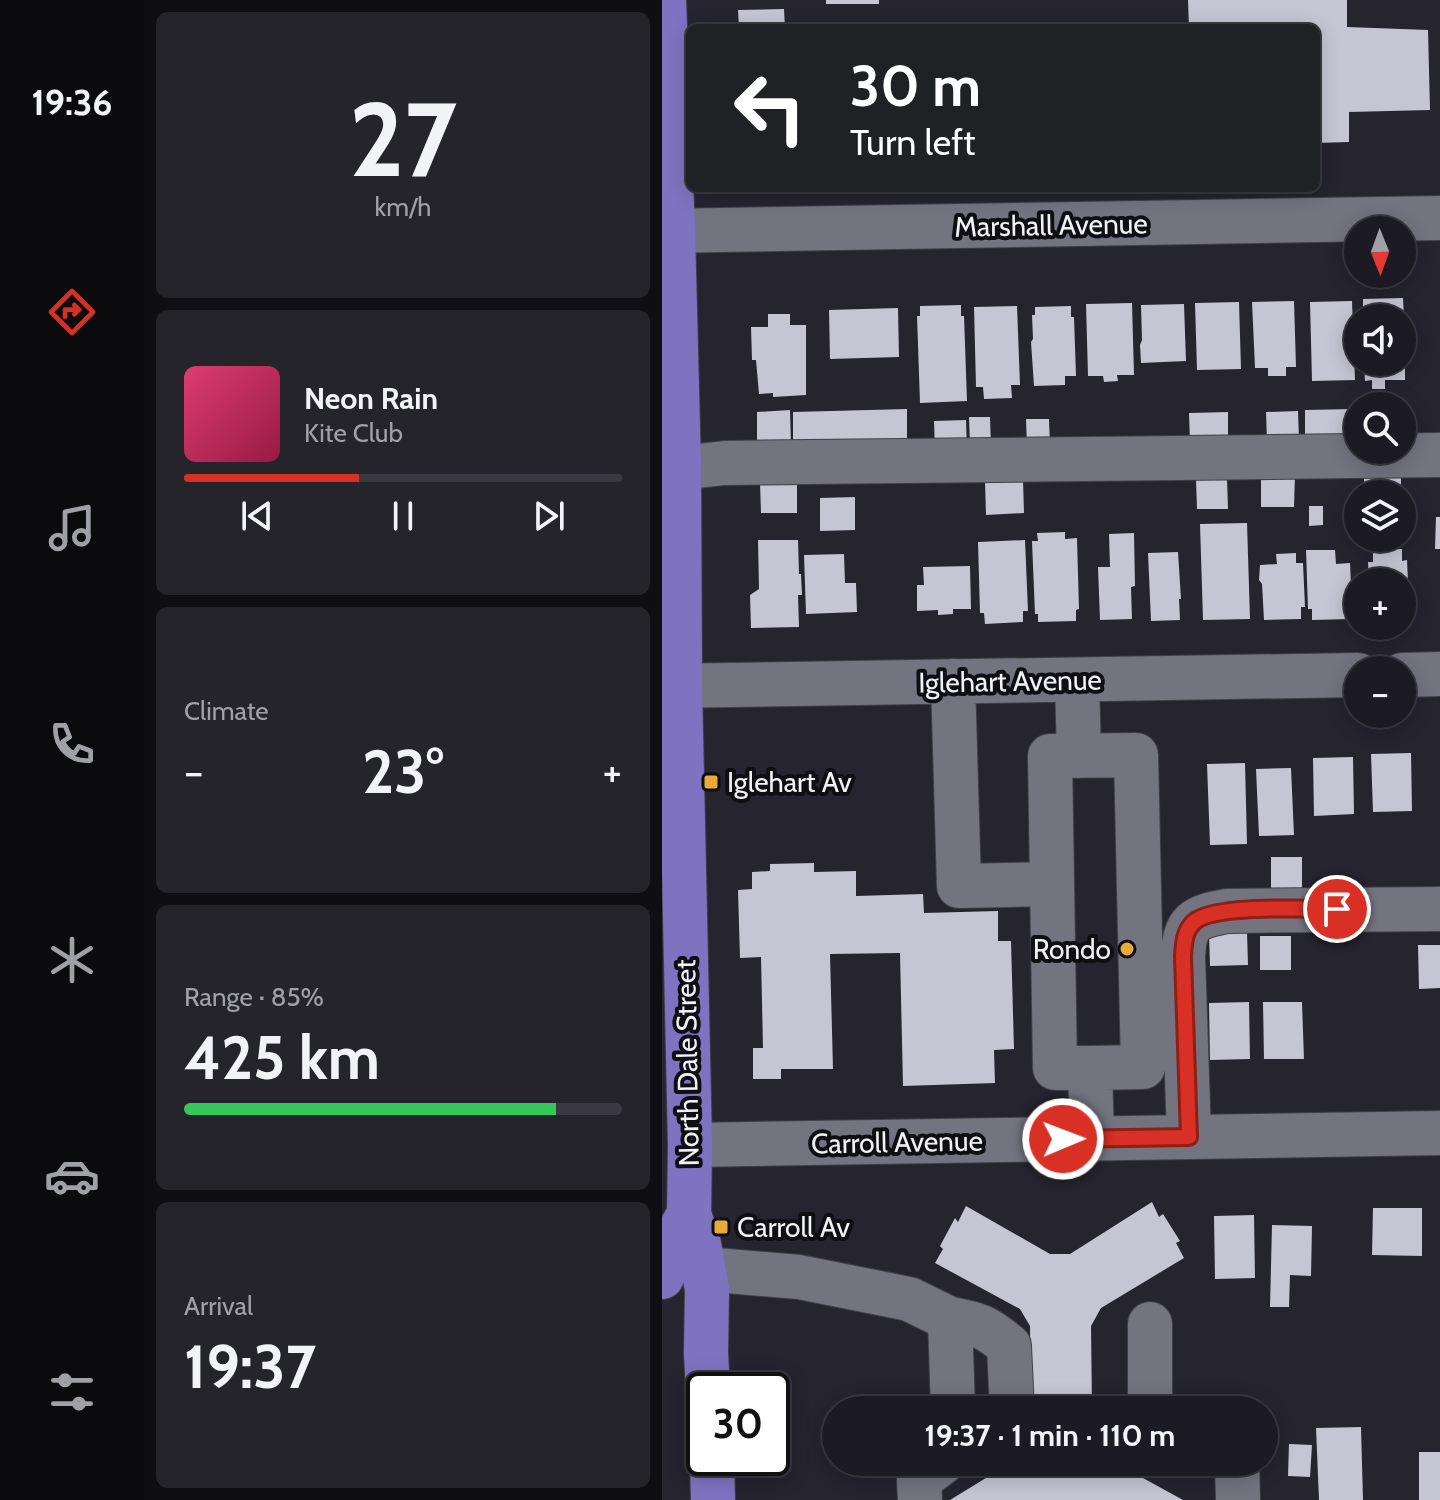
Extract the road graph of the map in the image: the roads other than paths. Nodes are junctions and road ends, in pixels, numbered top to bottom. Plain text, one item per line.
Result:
1 (664, 0) edge
2 (1440, 218) edge
3 (668, 231) edge
4 (1440, 455) edge
5 (679, 468) junction
6 (1440, 674) edge
7 (1344, 675) edge
8 (1416, 675) edge
9 (1077, 680) junction
10 (953, 681) junction
11 (671, 686) edge
12 (1079, 756) junction
13 (1052, 884) junction
14 (1440, 909) edge
15 (1090, 1068) junction
16 (1440, 1133) edge
17 (1189, 1137) junction
18 (1092, 1139) junction
19 (690, 1145) junction
20 (689, 1214) junction
21 (704, 1269) junction
22 (662, 1277) edge
23 (950, 1319) junction
24 (1150, 1324) dead end
25 (707, 1372) edge
26 (953, 1396) edge
27 (1011, 1396) edge
28 (1150, 1396) edge
29 (712, 1476) edge
30 (924, 1476) edge
31 (1237, 1476) edge
32 (713, 1500) edge
33 (920, 1500) edge
34 (1238, 1500) edge

1 - 3 main road, North Dale Street
2 - 3 street, Marshall Avenue
3 - 5 main road, North Dale Street
4 - 5 street
5 - 11 main road, North Dale Street
6 - 8 street
7 - 9 street, Iglehart Avenue
9 - 10 street, Iglehart Avenue
9 - 12 street
10 - 11 street, Iglehart Avenue
10 - 13 street
11 - 19 main road, North Dale Street
12 - 13 street
12 - 15 street
13 - 15 street
14 - 17 street
15 - 18 street
16 - 17 street, Carroll Avenue
17 - 18 street, Carroll Avenue
18 - 19 street, Carroll Avenue
19 - 20 main road, North Dale Street
20 - 21 main road, North Dale Street
20 - 22 main road, North Dale Street
21 - 23 street
21 - 25 main road, North Dale Street
23 - 26 street
23 - 27 street
24 - 28 street
29 - 32 main road
30 - 33 street
31 - 34 street

